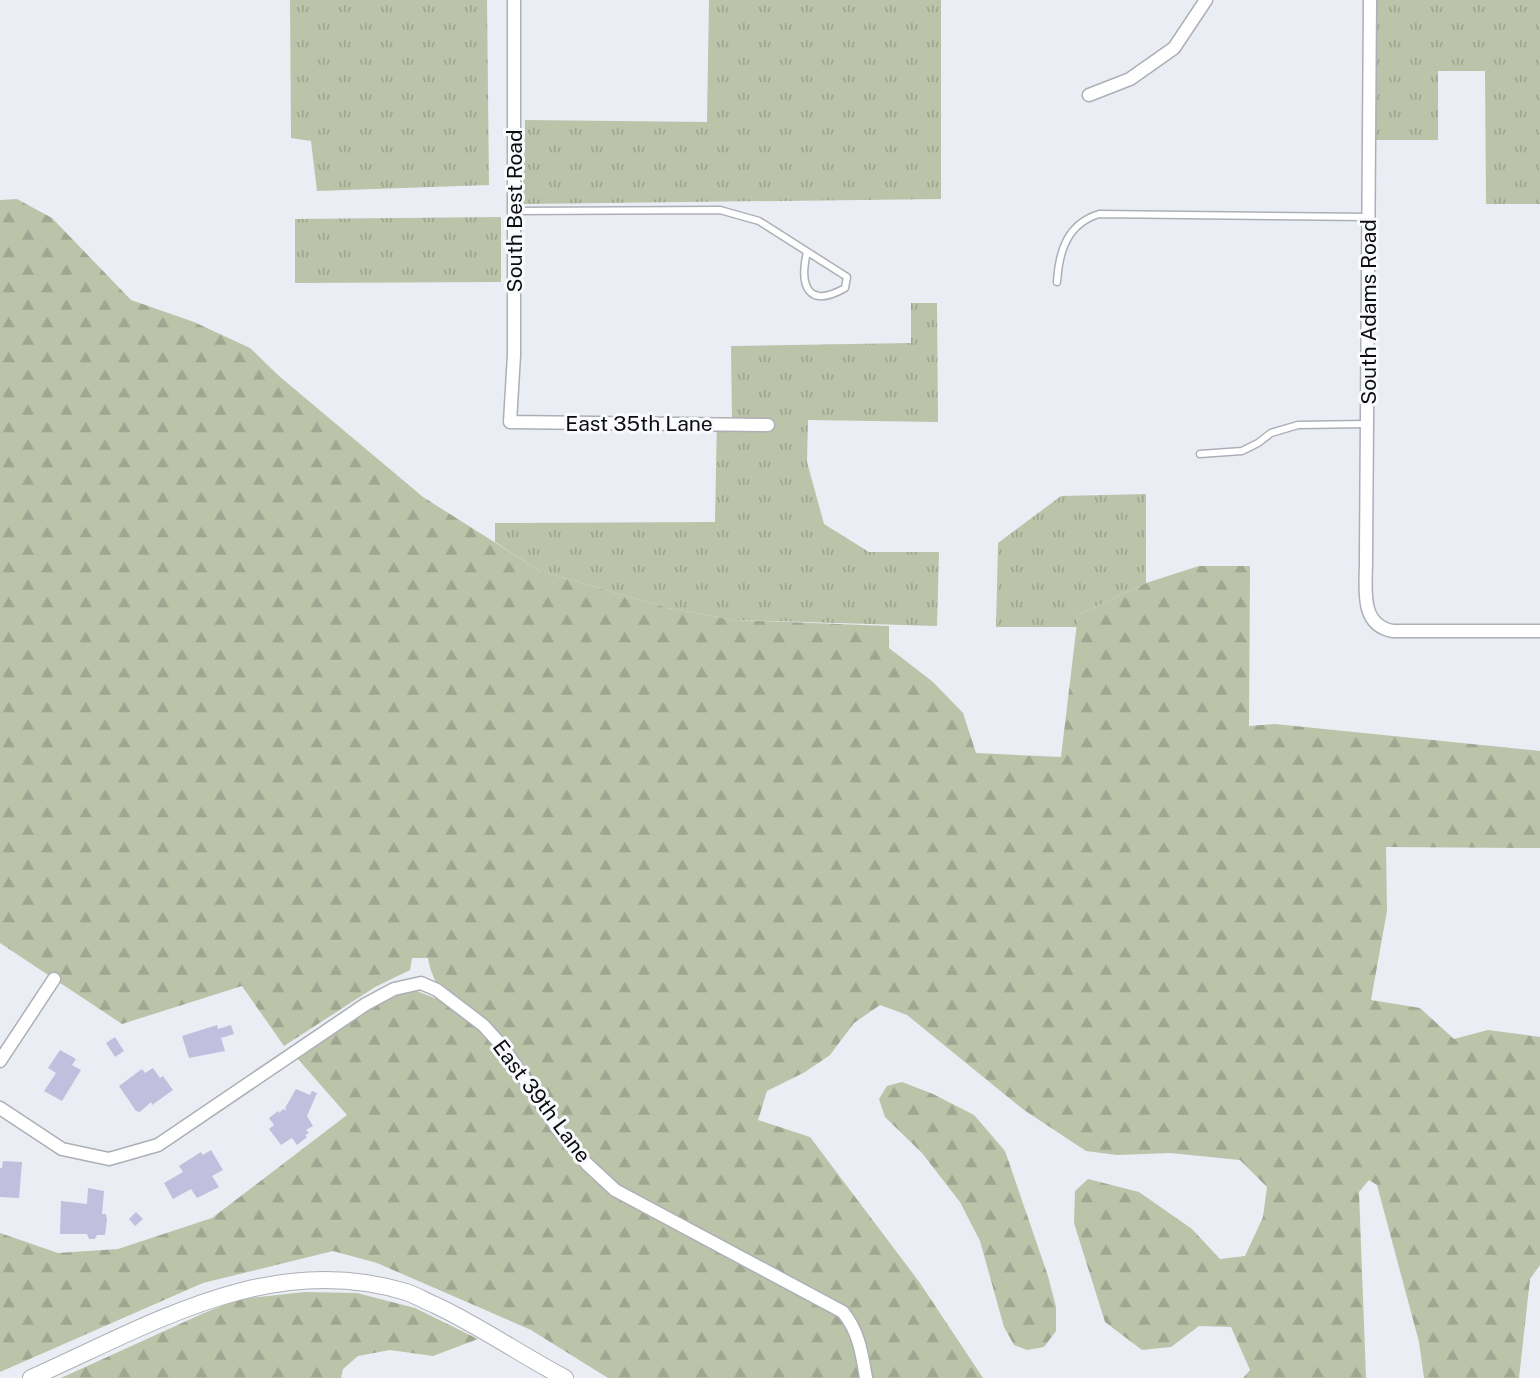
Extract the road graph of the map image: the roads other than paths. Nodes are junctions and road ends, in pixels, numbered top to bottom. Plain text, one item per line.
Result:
1 (514, 0) edge
2 (1206, 0) edge
3 (1370, 0) edge
4 (1089, 95) dead end
5 (514, 211) junction
6 (1368, 217) junction
7 (807, 252) junction
8 (1057, 282) dead end
9 (510, 422) joint
10 (1367, 424) junction
11 (768, 425) dead end
12 (1200, 454) dead end
13 (1540, 631) edge
14 (54, 979) dead end
15 (0, 1061) edge
16 (0, 1108) edge
17 (558, 1376) edge
18 (31, 1378) edge
19 (866, 1378) edge

1 - 5 street, South Best Road
2 - 4 street
3 - 6 street, South Adams Road
5 - 7 lane
5 - 9 street, South Best Road
6 - 8 lane
6 - 10 street, South Adams Road
7 - 7 lane
9 - 11 street, East 35th Lane
10 - 12 lane
10 - 13 street, South Adams Road
14 - 15 street
16 - 19 street, East 39th Lane
17 - 18 street

